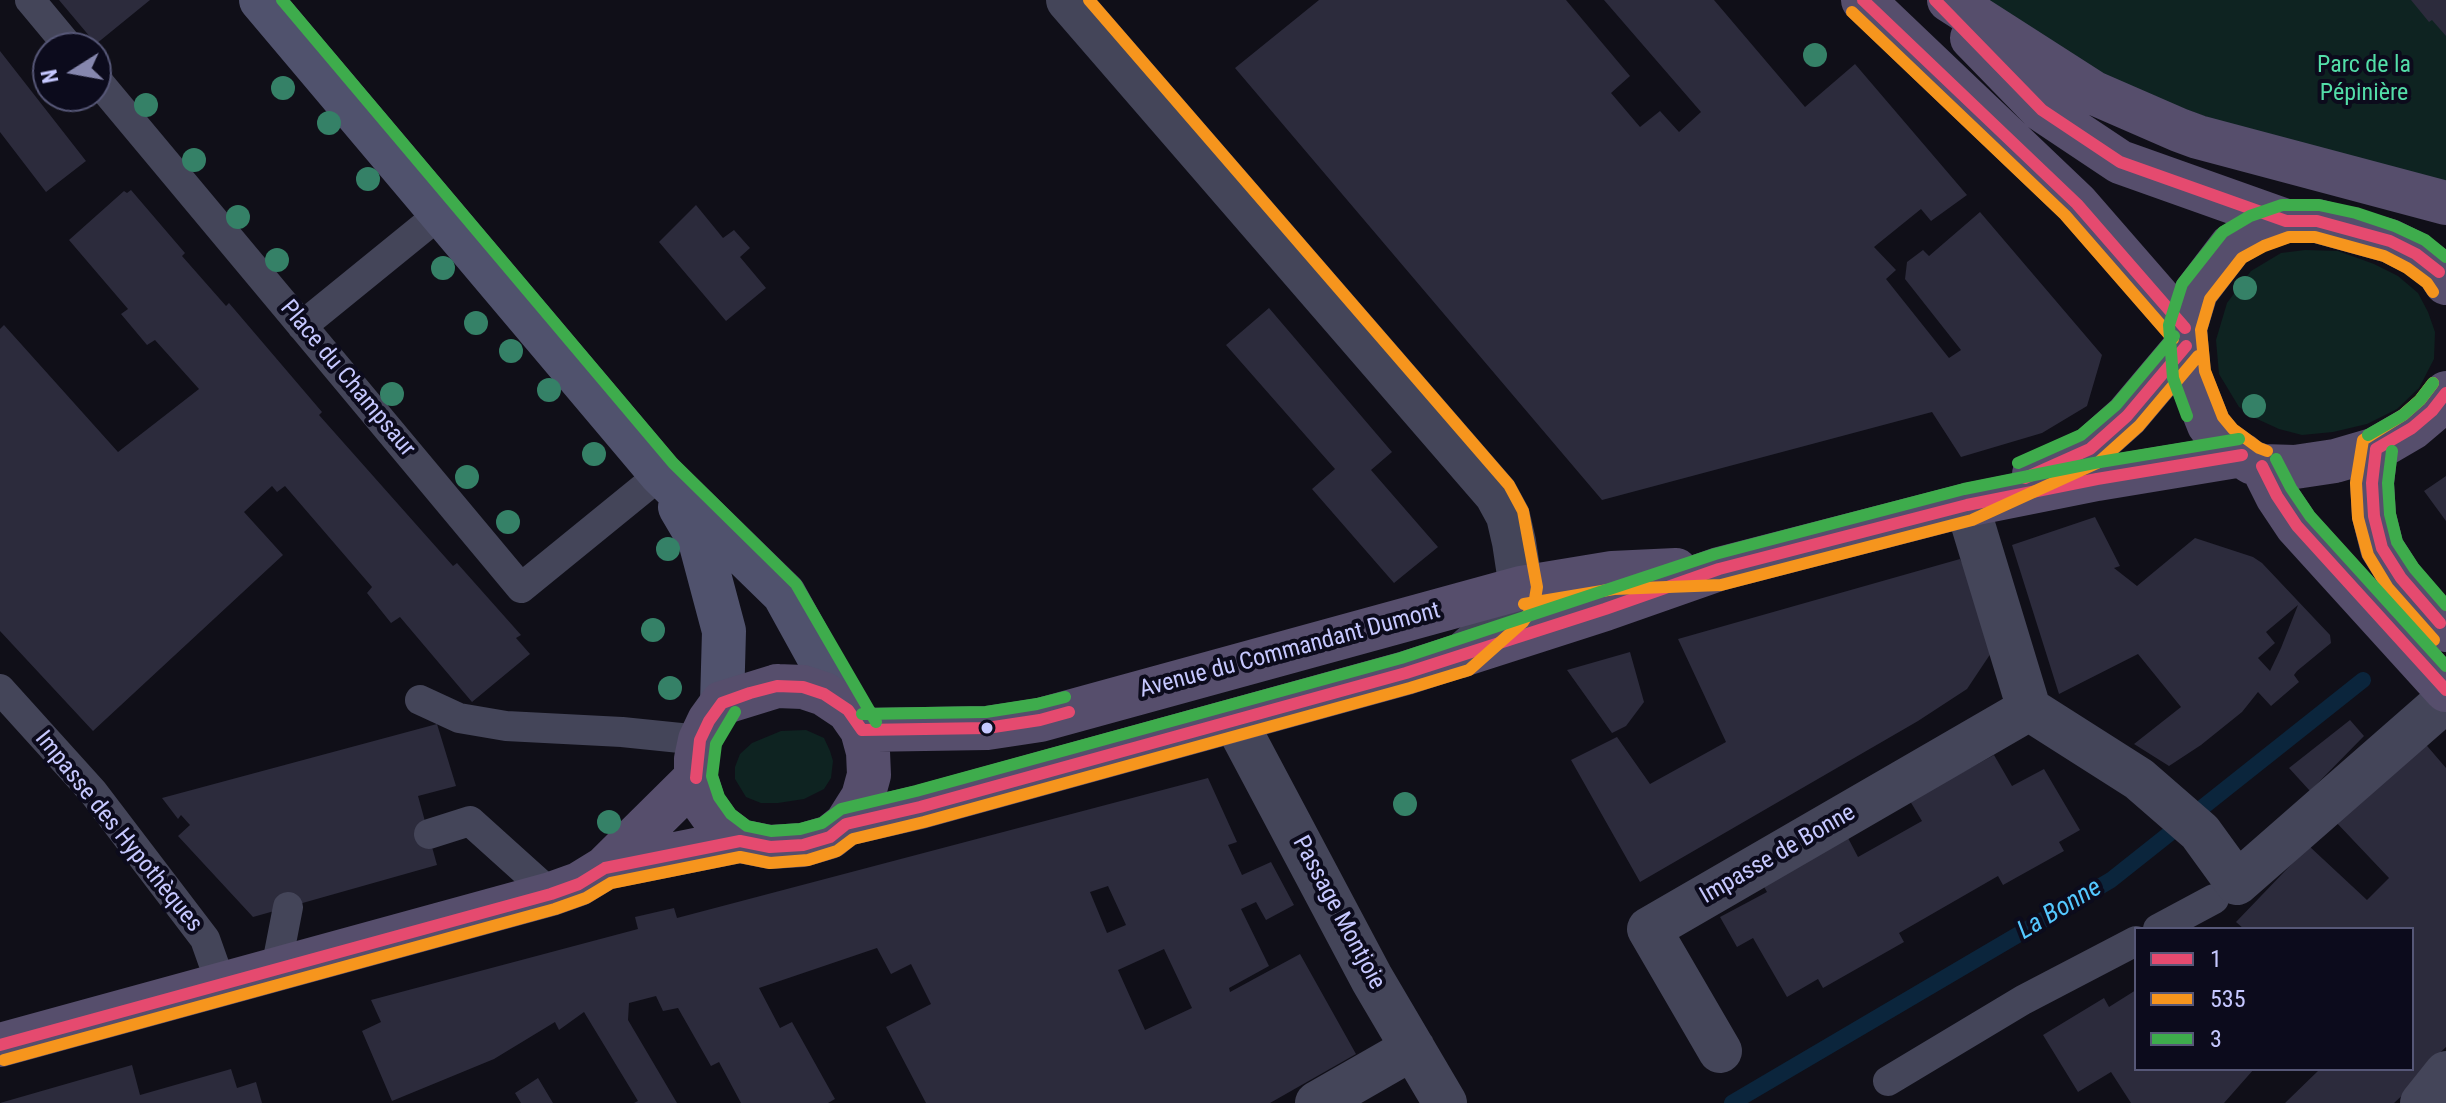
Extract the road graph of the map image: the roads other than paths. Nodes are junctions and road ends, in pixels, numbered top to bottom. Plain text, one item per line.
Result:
1 (30, 0) edge
2 (261, 0) edge
3 (1068, 0) edge
4 (1863, 0) edge
5 (1935, 0) edge
6 (1949, 0) edge
7 (57, 32) edge
8 (112, 98) edge
9 (2446, 203) edge
10 (441, 213) junction
11 (2286, 221) junction
12 (2444, 276) edge
13 (302, 326) junction
14 (2186, 337) junction
15 (2441, 402) edge
16 (2376, 449) junction
17 (2252, 460) junction
18 (661, 474) junction
19 (1967, 505) junction
20 (1719, 569) junction
21 (1521, 588) junction
22 (2446, 630) edge
23 (1461, 656) junction
24 (0, 689) edge
25 (2446, 690) edge
26 (420, 700) dead end
27 (2446, 700) edge
28 (722, 703) junction
29 (2029, 709) junction
30 (855, 720) junction
31 (1235, 721) junction
32 (698, 759) junction
33 (103, 764) dead end
34 (93, 792) junction
35 (846, 824) junction
36 (429, 834) dead end
37 (740, 841) junction
38 (605, 868) junction
39 (2226, 883) junction
40 (551, 894) junction
41 (288, 907) dead end
42 (2161, 927) edge
43 (2134, 942) edge
44 (276, 969) junction
45 (221, 984) junction
46 (0, 1045) edge
47 (1413, 1048) junction
48 (1720, 1051) dead end
49 (2446, 1073) edge
50 (1888, 1081) dead end
51 (1317, 1103) edge
52 (1445, 1103) edge
53 (2422, 1103) edge

1 - 7 lane
2 - 10 street
3 - 21 street
4 - 14 main road
5 - 11 main road
6 - 9 main road
8 - 13 lane, Place du Champsaur
10 - 13 lane
10 - 18 street
11 - 12 main road
11 - 14 main road
13 - 18 lane, Place du Champsaur
14 - 17 main road
14 - 19 main road, Avenue du Commandant Dumont
15 - 16 main road, Avenue du Commandant Dumont
16 - 17 main road, Avenue du Commandant Dumont
16 - 22 main road
17 - 19 main road, Avenue du Commandant Dumont
17 - 25 main road
18 - 28 street
18 - 30 street
19 - 20 main road, Avenue du Commandant Dumont
19 - 29 street
20 - 21 main road, Avenue du Commandant Dumont
20 - 23 main road, Avenue du Commandant Dumont
21 - 23 street
21 - 30 main road, Avenue du Commandant Dumont
23 - 31 main road, Avenue du Commandant Dumont
24 - 34 lane, Impasse des Hypothèques
26 - 32 lane
27 - 39 street
28 - 30 main road
28 - 32 main road
29 - 39 street
29 - 48 street, Impasse de Bonne
30 - 35 main road
31 - 35 main road, Avenue du Commandant Dumont
31 - 47 street, Passage Montjoie
32 - 37 main road
32 - 38 main road
33 - 34 lane
34 - 45 lane, Impasse des Hypothèques
35 - 37 main road
36 - 40 lane
37 - 38 main road
38 - 40 main road
39 - 42 lane
40 - 44 main road
41 - 44 lane
43 - 50 lane
44 - 45 main road
45 - 46 main road
47 - 51 street
47 - 52 street, Passage Montjoie
49 - 53 street

